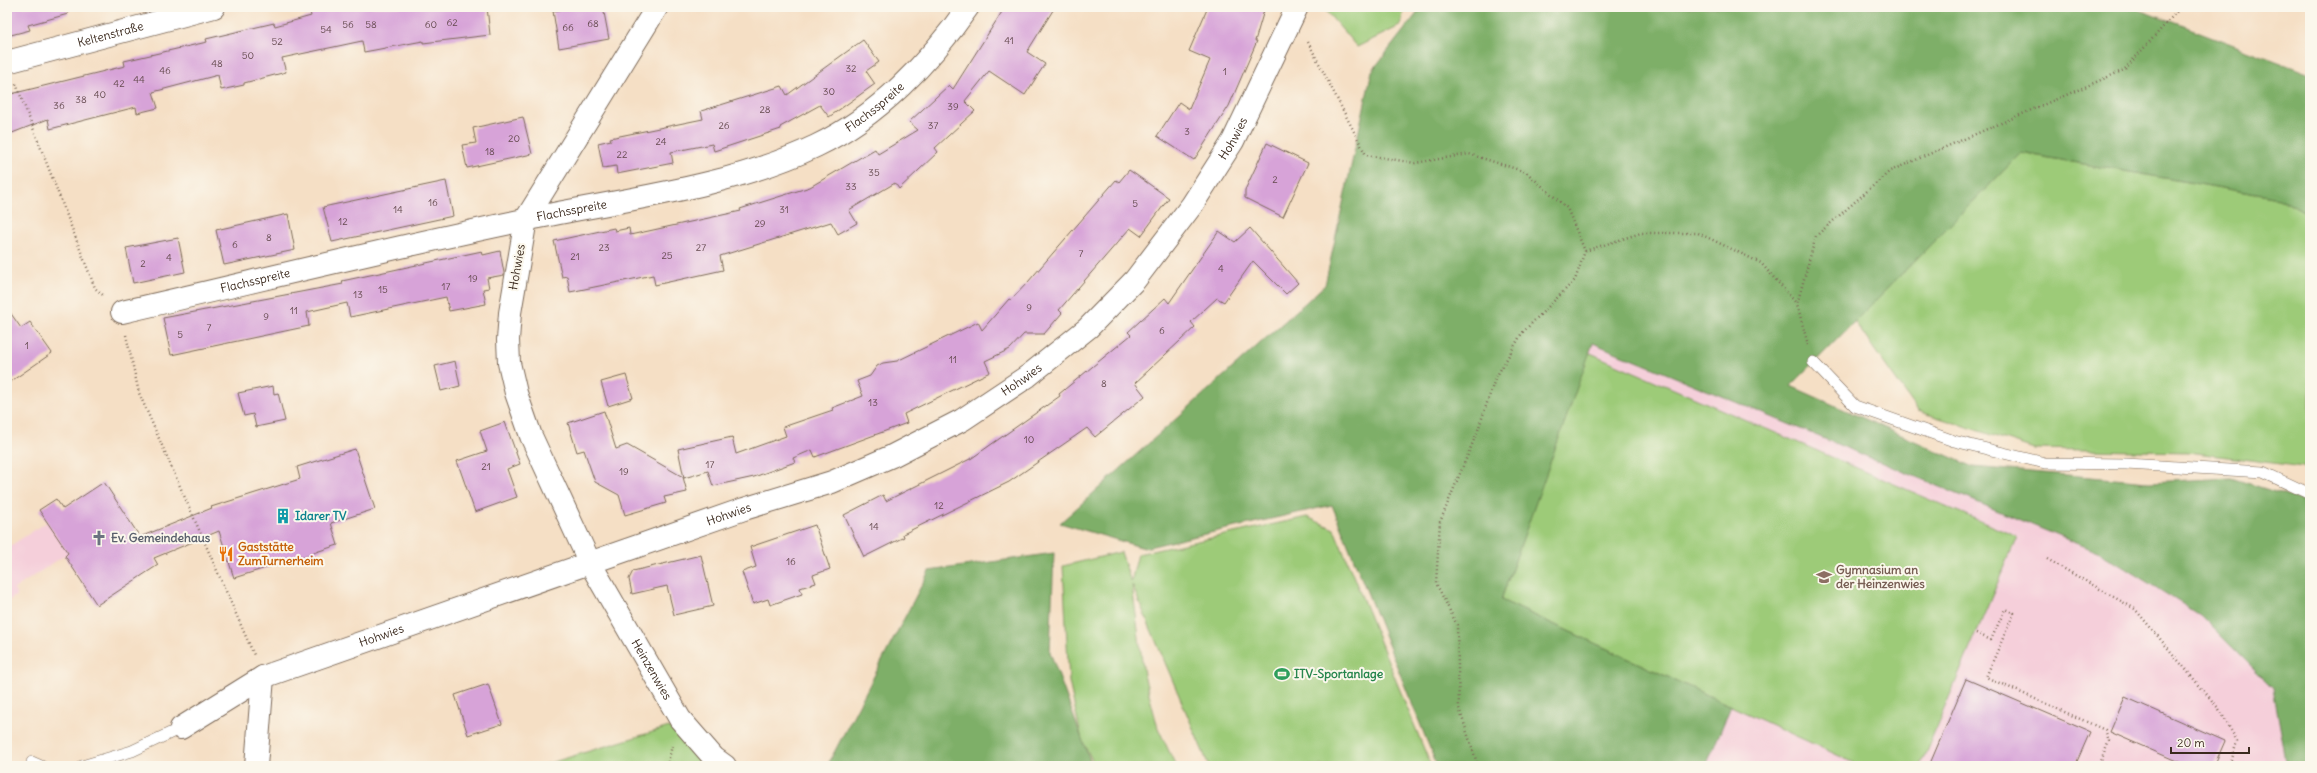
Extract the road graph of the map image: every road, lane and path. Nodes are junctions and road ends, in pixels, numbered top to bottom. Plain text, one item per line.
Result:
1 (214, 7) edge
2 (656, 7) edge
3 (968, 7) edge
4 (2181, 7) edge
5 (1296, 11) edge
6 (8, 62) edge
7 (526, 219) junction
8 (1585, 251) junction
9 (1796, 304) junction
10 (122, 312) junction
11 (1813, 362) joint
12 (2310, 494) edge
13 (2047, 559) dead end
14 (590, 563) junction
15 (1976, 633) dead end
16 (263, 677) junction
17 (181, 728) joint
18 (82, 766) edge
19 (256, 766) edge
20 (725, 766) edge
21 (1478, 766) edge
22 (2099, 766) edge
23 (2230, 766) edge

1 - 6 street, Keltenstraße
2 - 7 street
3 - 7 street, Flachsspreite
4 - 9 path
5 - 8 path
5 - 14 street, Hohwies
6 - 10 path
7 - 10 street, Flachsspreite
7 - 14 street, Hohwies
8 - 9 path
8 - 21 path
9 - 11 path
10 - 16 path
11 - 12 lane
13 - 23 path
14 - 16 street, Hohwies
14 - 20 street, Heinzenwies
15 - 22 path
16 - 17 street, Hohwies
16 - 19 street
17 - 18 lane

